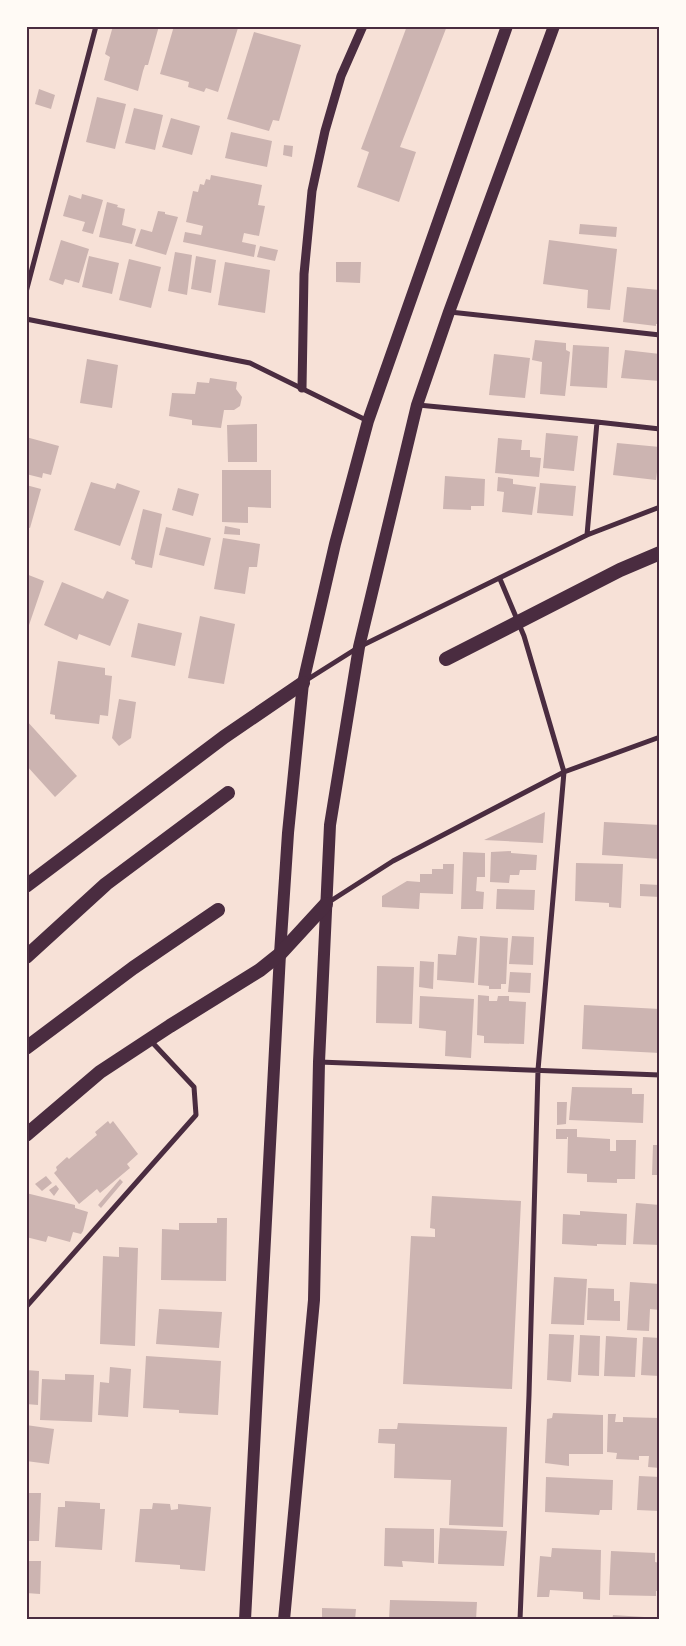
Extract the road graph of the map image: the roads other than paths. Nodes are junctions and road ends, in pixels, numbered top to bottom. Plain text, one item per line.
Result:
1 (96, 26) edge
2 (362, 26) edge
3 (507, 26) edge
4 (554, 26) edge
5 (26, 292) edge
6 (449, 312) junction
7 (26, 319) edge
8 (660, 335) edge
9 (302, 388) junction
10 (417, 405) junction
11 (368, 421) junction
12 (596, 422) junction
13 (660, 429) edge
14 (660, 507) edge
15 (587, 535) junction
16 (660, 552) edge
17 (500, 579) junction
18 (359, 647) junction
19 (446, 659) dead end
20 (303, 683) junction
21 (660, 738) edge
22 (564, 772) junction
23 (228, 793) dead end
24 (26, 886) edge
25 (326, 904) junction
26 (218, 910) dead end
27 (280, 954) junction
28 (26, 957) edge
29 (150, 1040) junction
30 (26, 1048) edge
31 (319, 1062) junction
32 (538, 1070) junction
33 (660, 1076) edge
34 (26, 1135) edge
35 (26, 1307) edge
36 (245, 1620) edge
37 (284, 1620) edge
38 (520, 1620) edge

1 - 5 street
2 - 9 street
3 - 11 main road
4 - 6 main road
6 - 8 street
6 - 10 main road
7 - 9 street
9 - 11 street
10 - 12 street
10 - 18 main road
11 - 20 main road
12 - 13 street
12 - 15 street
14 - 15 street
15 - 17 street
16 - 19 highway
17 - 18 street
17 - 22 street
18 - 20 street
18 - 25 main road
20 - 24 highway
20 - 27 main road
21 - 22 street
22 - 25 street
22 - 32 street
23 - 28 highway
25 - 27 highway
25 - 31 main road
26 - 30 highway
27 - 29 highway
27 - 36 main road
29 - 34 highway
29 - 35 street
31 - 32 street
31 - 37 main road
32 - 33 street
32 - 38 street

